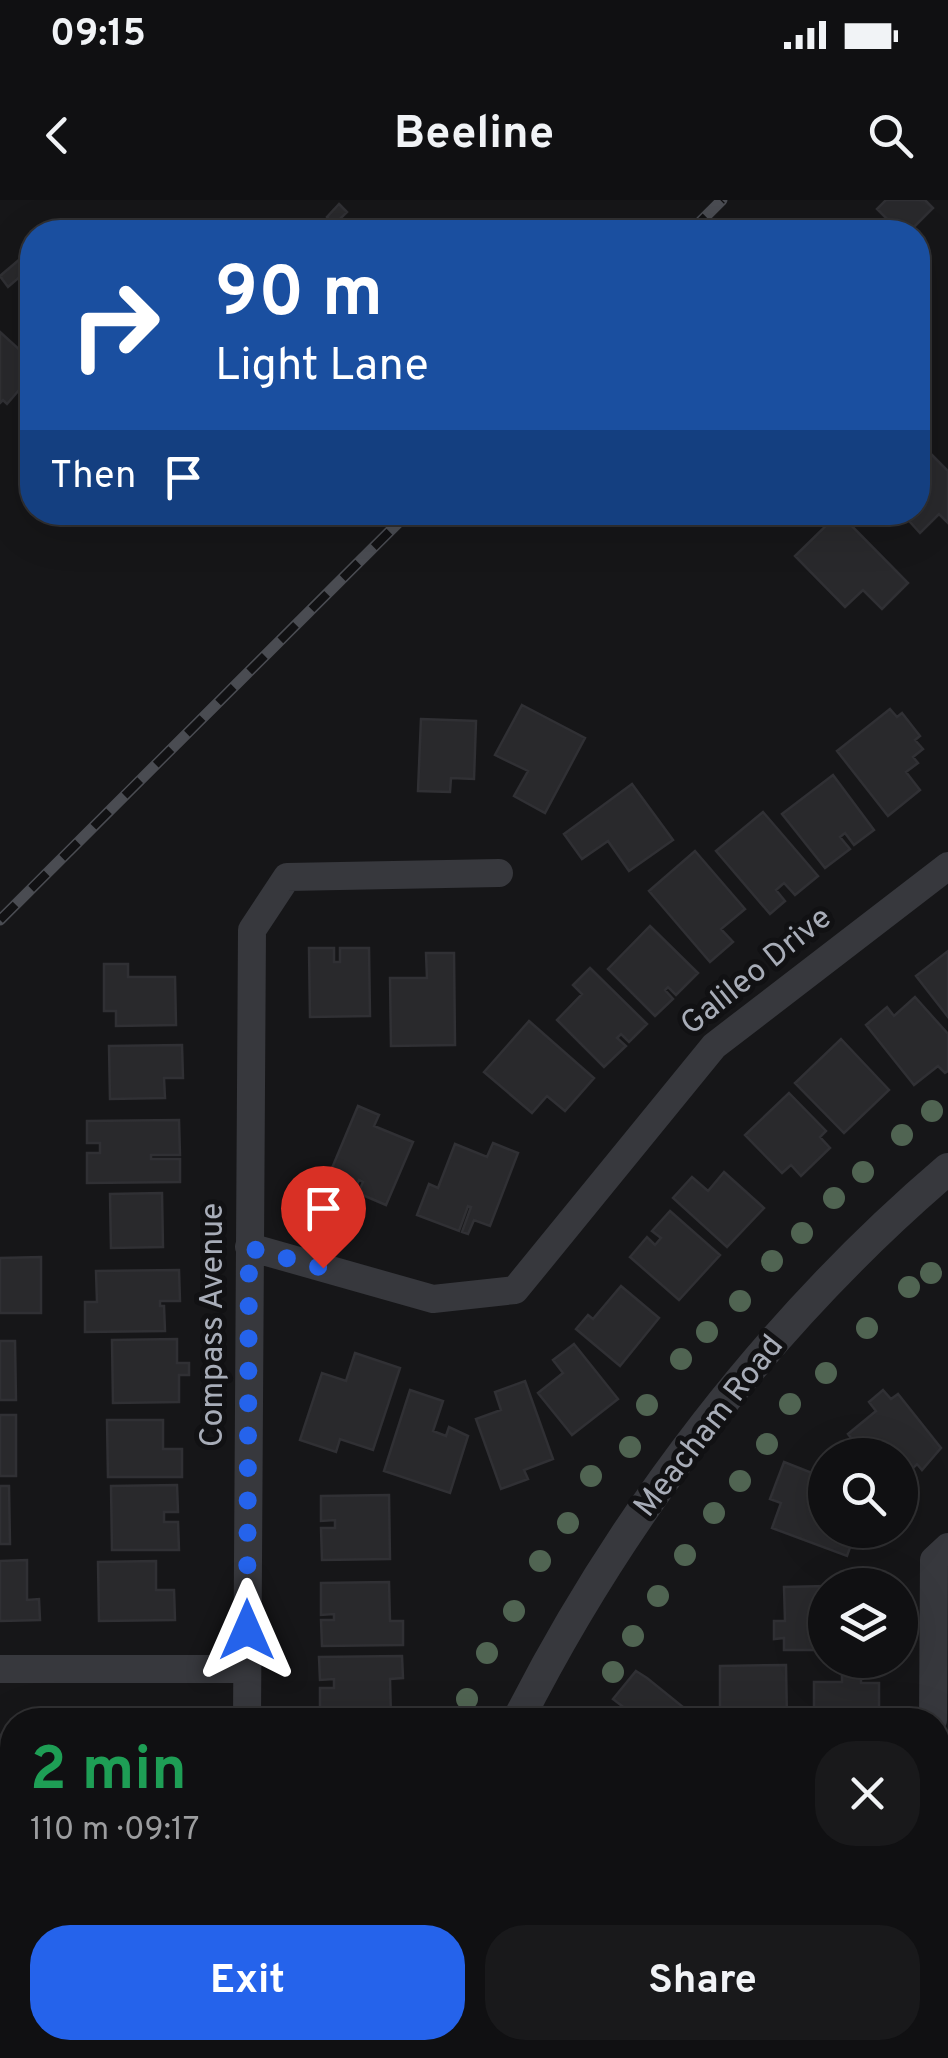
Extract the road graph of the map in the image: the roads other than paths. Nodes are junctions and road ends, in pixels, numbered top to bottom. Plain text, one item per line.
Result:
1 (948, 866) edge
2 (500, 873) dead end
3 (948, 1168) edge
4 (249, 1248) junction
5 (941, 1554) edge
6 (0, 1669) edge
7 (247, 1669) junction
8 (247, 1708) edge
9 (525, 1708) edge
10 (934, 1708) edge

1 - 4 street, Galileo Drive
2 - 4 street, Compass Avenue
3 - 9 street, Meacham Road
4 - 7 street, Compass Avenue
5 - 10 street
6 - 7 street
7 - 8 street, Compass Avenue

